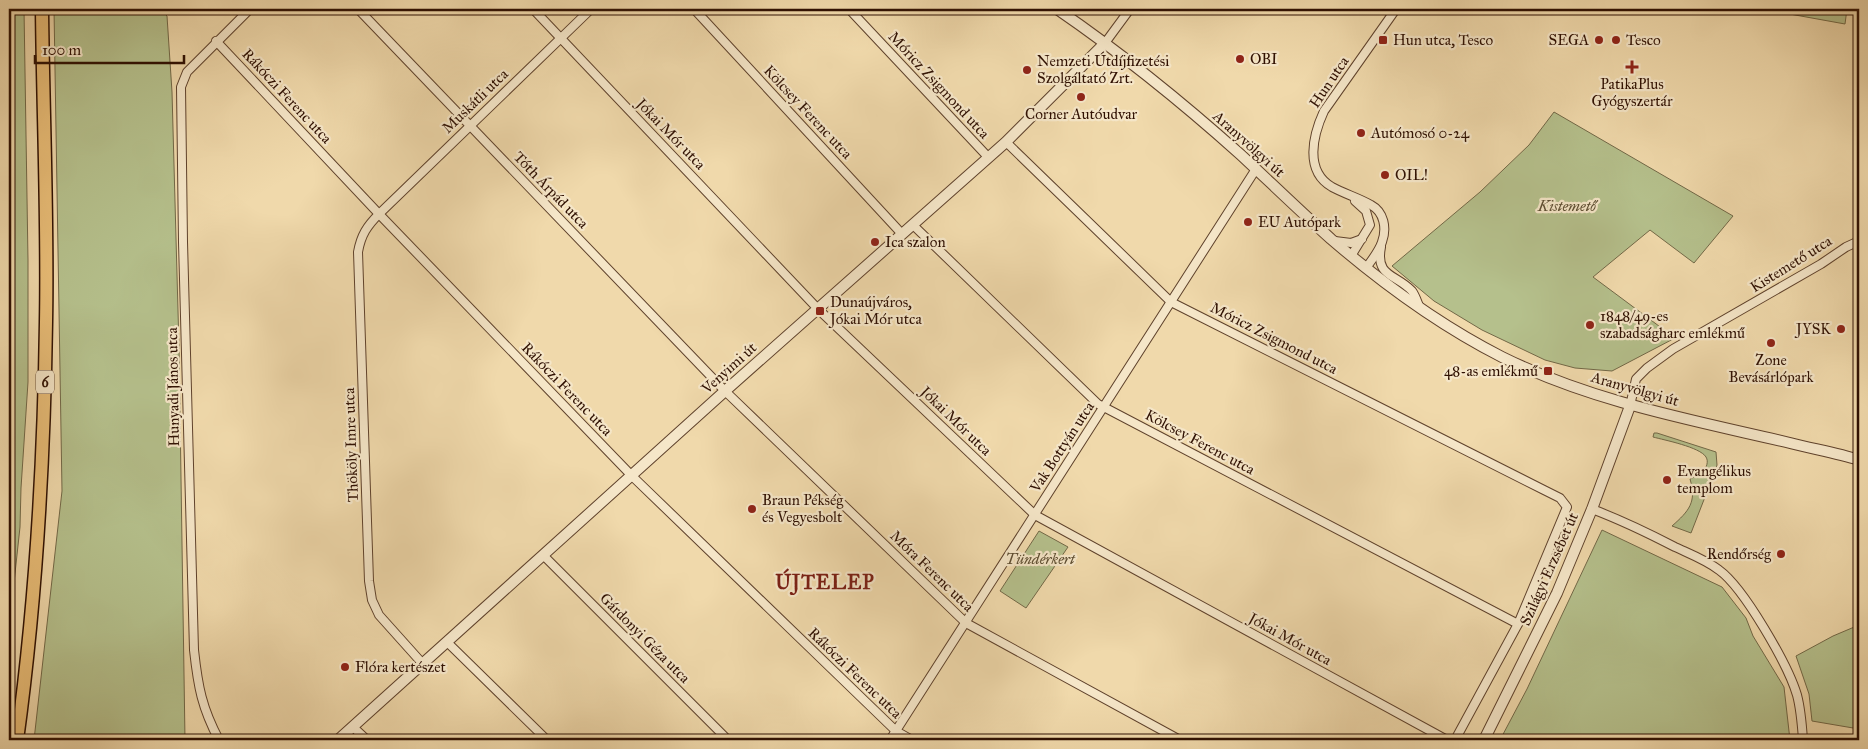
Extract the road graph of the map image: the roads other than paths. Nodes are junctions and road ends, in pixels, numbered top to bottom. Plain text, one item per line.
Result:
1 (42, 9) edge
2 (250, 9) edge
3 (358, 9) edge
4 (533, 9) edge
5 (591, 9) edge
6 (694, 9) edge
7 (848, 9) edge
8 (1056, 9) edge
9 (1130, 9) edge
10 (1396, 9) edge
11 (561, 38) junction
12 (216, 41) junction
13 (1105, 43) junction
14 (470, 126) junction
15 (1006, 142) junction
16 (988, 158) junction
17 (1256, 169) junction
18 (1347, 195) junction
19 (379, 214) junction
20 (913, 225) junction
21 (902, 234) junction
22 (1364, 238) junction
23 (1332, 240) junction
24 (1859, 241) edge
25 (1382, 243) junction
26 (1351, 256) junction
27 (1366, 268) junction
28 (1171, 302) junction
29 (1418, 306) junction
30 (818, 309) junction
31 (725, 390) junction
32 (1630, 406) junction
33 (1104, 407) junction
34 (1859, 460) edge
35 (632, 476) junction
36 (1567, 508) joint
37 (1592, 508) junction
38 (1035, 515) junction
39 (543, 555) junction
40 (966, 623) junction
41 (1518, 624) junction
42 (447, 642) junction
43 (422, 663) junction
44 (353, 727) junction
45 (896, 731) junction
46 (17, 740) edge
47 (220, 740) edge
48 (338, 740) edge
49 (367, 740) edge
50 (547, 740) edge
51 (728, 740) edge
52 (890, 740) edge
53 (912, 740) edge
54 (1180, 740) edge
55 (1447, 740) edge
56 (1455, 740) edge
57 (1484, 740) edge
58 (1803, 740) edge

1 - 46 main road, 6
2 - 12 street, Hunyadi János utca
3 - 14 street, Tóth Árpád utca
4 - 11 street, Jókai Mór utca
5 - 11 street, Muskátli utca
6 - 21 street, Kölcsey Ferenc utca
7 - 16 street, Móricz Zsigmond utca
8 - 13 street, Aranyvölgyi út
9 - 13 street, Venyimi út
10 - 18 street, Hun utca
11 - 14 street, Muskátli utca
11 - 30 street, Jókai Mór utca
12 - 19 street, Rákóczi Ferenc utca
12 - 47 street, Hunyadi János utca
13 - 15 street, Venyimi út
13 - 17 street, Aranyvölgyi út
14 - 19 street, Muskátli utca
14 - 31 street, Tóth Árpád utca
15 - 16 street, Venyimi út
15 - 28 street, Móricz Zsigmond utca
16 - 20 street, Venyimi út
17 - 23 street, Aranyvölgyi út
17 - 28 street, Vak Bottyán utca
18 - 22 street, Hun utca
18 - 25 street, Hun utca
19 - 35 street, Rákóczi Ferenc utca
19 - 43 street, Thököly Imre utca
20 - 21 street, Venyimi út
20 - 33 street, Kölcsey Ferenc utca
21 - 30 street, Venyimi út
22 - 23 street
22 - 26 street, Hun utca
23 - 26 street, Aranyvölgyi út
24 - 32 street, Kistemető utca
25 - 27 street
25 - 29 street, Aranyvölgyi út
26 - 27 street, Aranyvölgyi út
27 - 29 street, Aranyvölgyi út
28 - 33 street, Vak Bottyán utca
28 - 36 street, Móricz Zsigmond utca
29 - 32 street, Aranyvölgyi út
30 - 31 street, Venyimi út
30 - 38 street, Jókai Mór utca
31 - 35 street, Venyimi út
31 - 40 street, Móra Ferenc utca
32 - 34 street, Aranyvölgyi út
32 - 37 street, Szilágyi Erzsébet út
33 - 38 street, Vak Bottyán utca
33 - 41 street, Kölcsey Ferenc utca
35 - 39 street, Venyimi út
35 - 45 street, Rákóczi Ferenc utca
36 - 41 street, Szilágyi Erzsébet út
37 - 57 street, Szilágyi Erzsébet út
37 - 58 street
38 - 40 street, Vak Bottyán utca
38 - 55 street, Jókai Mór utca
39 - 42 street, Venyimi út
39 - 51 street, Gárdonyi Géza utca
40 - 45 street, Vak Bottyán utca
40 - 54 street, Móra Ferenc utca
41 - 56 street, Szilágyi Erzsébet út
42 - 43 street, Venyimi út
42 - 50 street
43 - 44 street, Venyimi út
44 - 48 street, Venyimi út
44 - 49 street
45 - 52 street, Vak Bottyán utca
45 - 53 street, Rákóczi Ferenc utca

